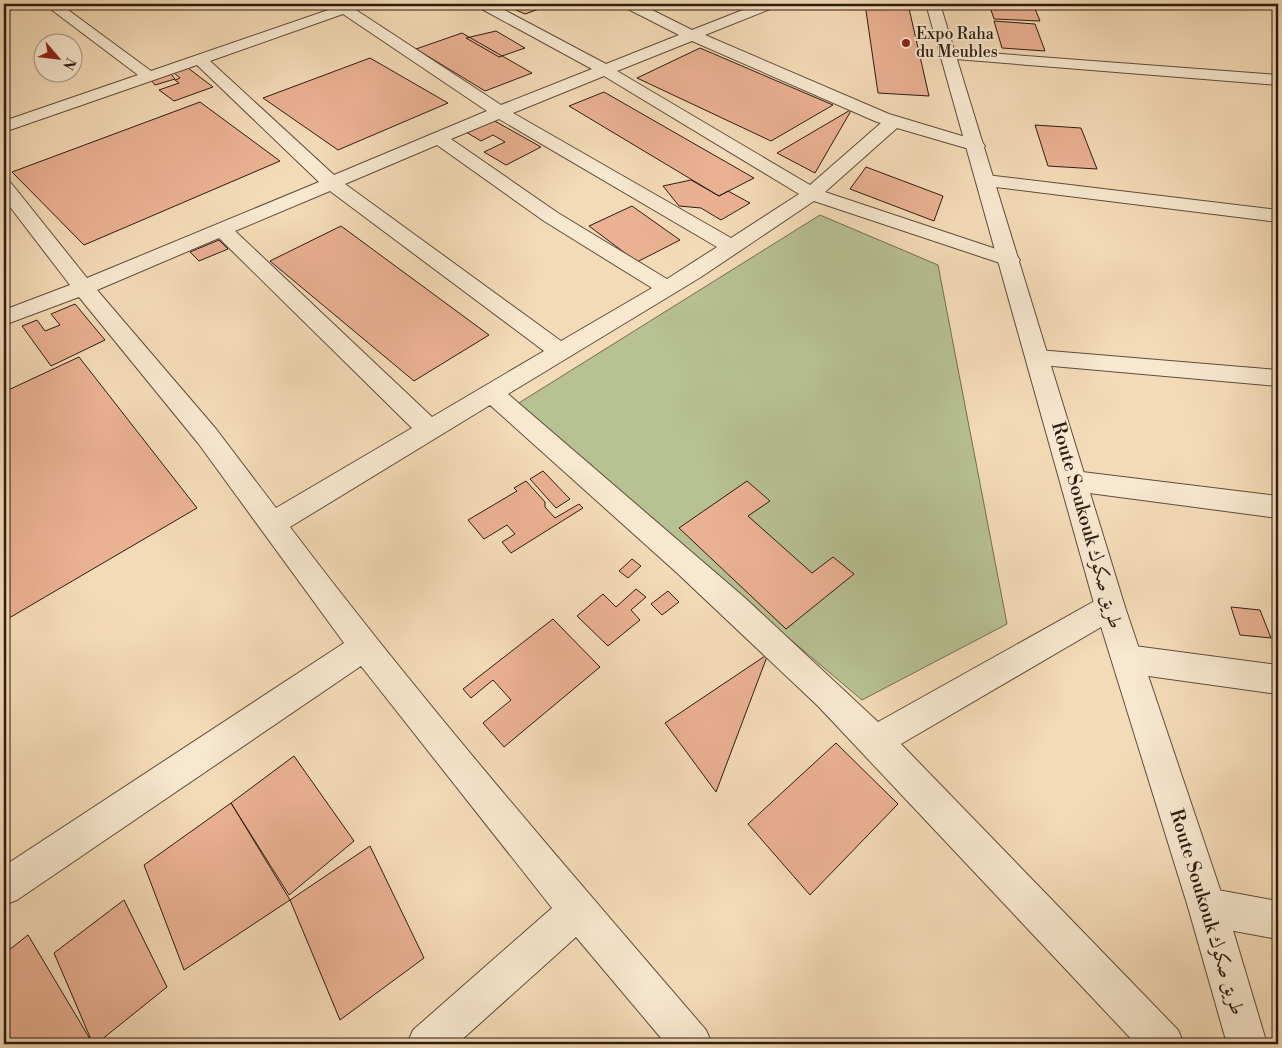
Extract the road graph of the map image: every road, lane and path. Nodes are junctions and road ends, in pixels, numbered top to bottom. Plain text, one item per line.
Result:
1 (51, 4) edge
2 (483, 4) edge
3 (629, 4) edge
4 (770, 4) edge
5 (933, 4) edge
6 (1254, 4) edge
7 (348, 6) edge
8 (1278, 6) edge
9 (691, 35) junction
10 (948, 55) junction
11 (200, 60) junction
12 (603, 69) junction
13 (150, 77) junction
14 (1278, 80) edge
15 (500, 112) junction
16 (894, 121) junction
17 (4, 127) edge
18 (438, 138) junction
19 (976, 146) junction
20 (986, 181) junction
21 (331, 183) junction
22 (4, 187) edge
23 (812, 194) junction
24 (1278, 216) edge
25 (221, 229) junction
26 (731, 247) junction
27 (1010, 260) junction
28 (84, 288) junction
29 (667, 288) junction
30 (4, 318) edge
31 (559, 351) junction
32 (1038, 358) junction
33 (1278, 378) edge
34 (492, 394) junction
35 (430, 430) junction
36 (1074, 481) junction
37 (1278, 507) edge
38 (272, 524) junction
39 (1110, 607) junction
40 (365, 646) junction
41 (1127, 659) junction
42 (1278, 680) edge
43 (876, 741) junction
44 (4, 887) edge
45 (1207, 907) junction
46 (578, 910) junction
47 (1278, 920) edge
48 (427, 1044) edge
49 (692, 1044) edge
50 (1164, 1044) edge
51 (1246, 1044) edge

1 - 13 street
2 - 12 street
3 - 9 street
4 - 9 street
5 - 10 street, Route Soukouk طريق صكوك
6 - 8 street
7 - 11 street
7 - 15 street
9 - 12 street
9 - 16 street
10 - 14 street
10 - 19 street, Route Soukouk طريق صكوك
11 - 13 street
11 - 21 street
12 - 15 street
12 - 23 street
13 - 17 street
15 - 18 street
15 - 26 street
16 - 19 street
16 - 23 street
18 - 21 street
18 - 29 street
19 - 20 street, Route Soukouk طريق صكوك
20 - 24 street
20 - 27 street, Route Soukouk طريق صكوك
21 - 25 street
21 - 31 street
22 - 28 street
23 - 26 street
23 - 27 street
25 - 28 street
25 - 35 street
26 - 29 street
27 - 32 street, Route Soukouk طريق صكوك
28 - 30 street
28 - 38 street
29 - 31 street
31 - 34 street
32 - 33 street
32 - 36 street, Route Soukouk طريق صكوك
34 - 35 street
34 - 43 street
35 - 38 street
36 - 37 street
36 - 39 street, Route Soukouk طريق صكوك
38 - 40 street
39 - 41 street, Route Soukouk طريق صكوك
39 - 43 street
40 - 44 street
40 - 46 street
41 - 42 street
41 - 45 street, Route Soukouk طريق صكوك
43 - 50 street
45 - 47 street
45 - 51 street, Route Soukouk طريق صكوك
46 - 48 street
46 - 49 street

